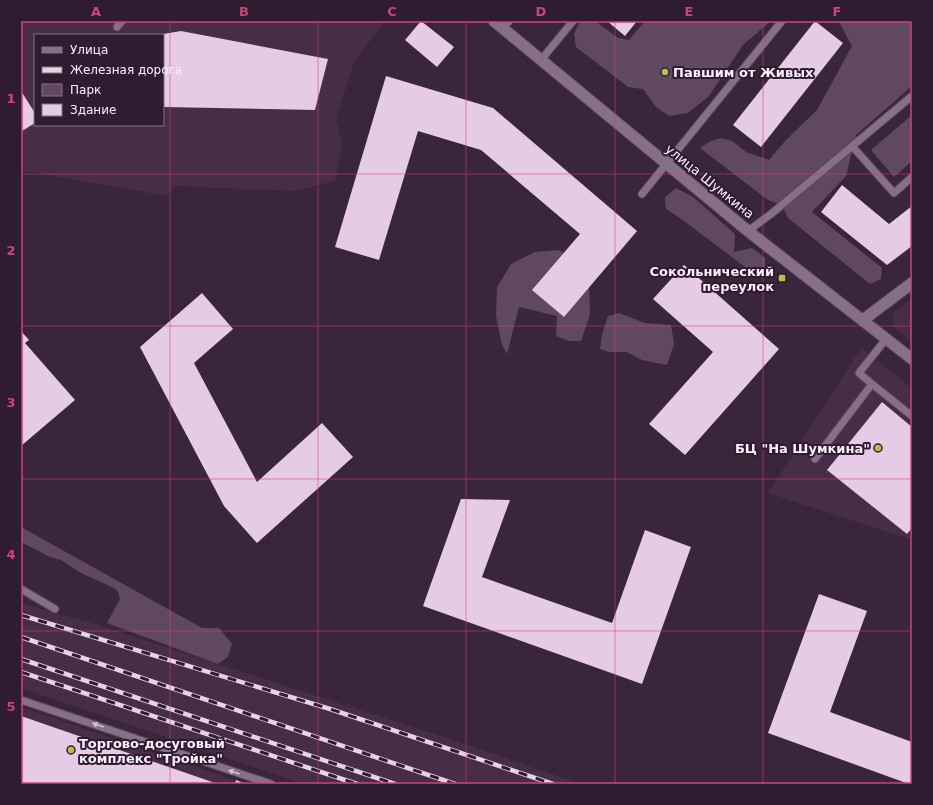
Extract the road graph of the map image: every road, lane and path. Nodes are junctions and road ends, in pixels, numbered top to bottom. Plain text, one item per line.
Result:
1 (122, 21) edge
2 (573, 21) edge
3 (782, 21) edge
4 (502, 23) edge
5 (118, 27) dead end
6 (541, 60) junction
7 (912, 96) edge
8 (852, 146) junction
9 (666, 164) junction
10 (912, 177) edge
11 (642, 194) dead end
12 (748, 231) junction
13 (912, 283) edge
14 (863, 320) junction
15 (886, 339) junction
16 (912, 359) edge
17 (872, 384) junction
18 (912, 416) edge
19 (815, 458) dead end
20 (21, 589) edge
21 (55, 609) dead end
22 (21, 700) edge
23 (271, 784) edge

1 - 5 lane
2 - 6 lane
3 - 9 lane
4 - 6 street, улица Шумкина
6 - 9 street, улица Шумкина
7 - 8 lane
8 - 10 lane
8 - 12 lane
9 - 11 lane
9 - 12 street, улица Шумкина
12 - 14 street, улица Шумкина
13 - 14 street
14 - 15 street, улица Шумкина
15 - 16 street, улица Шумкина
15 - 17 lane
17 - 18 lane
17 - 19 lane
20 - 21 lane
23 -> 22 lane

